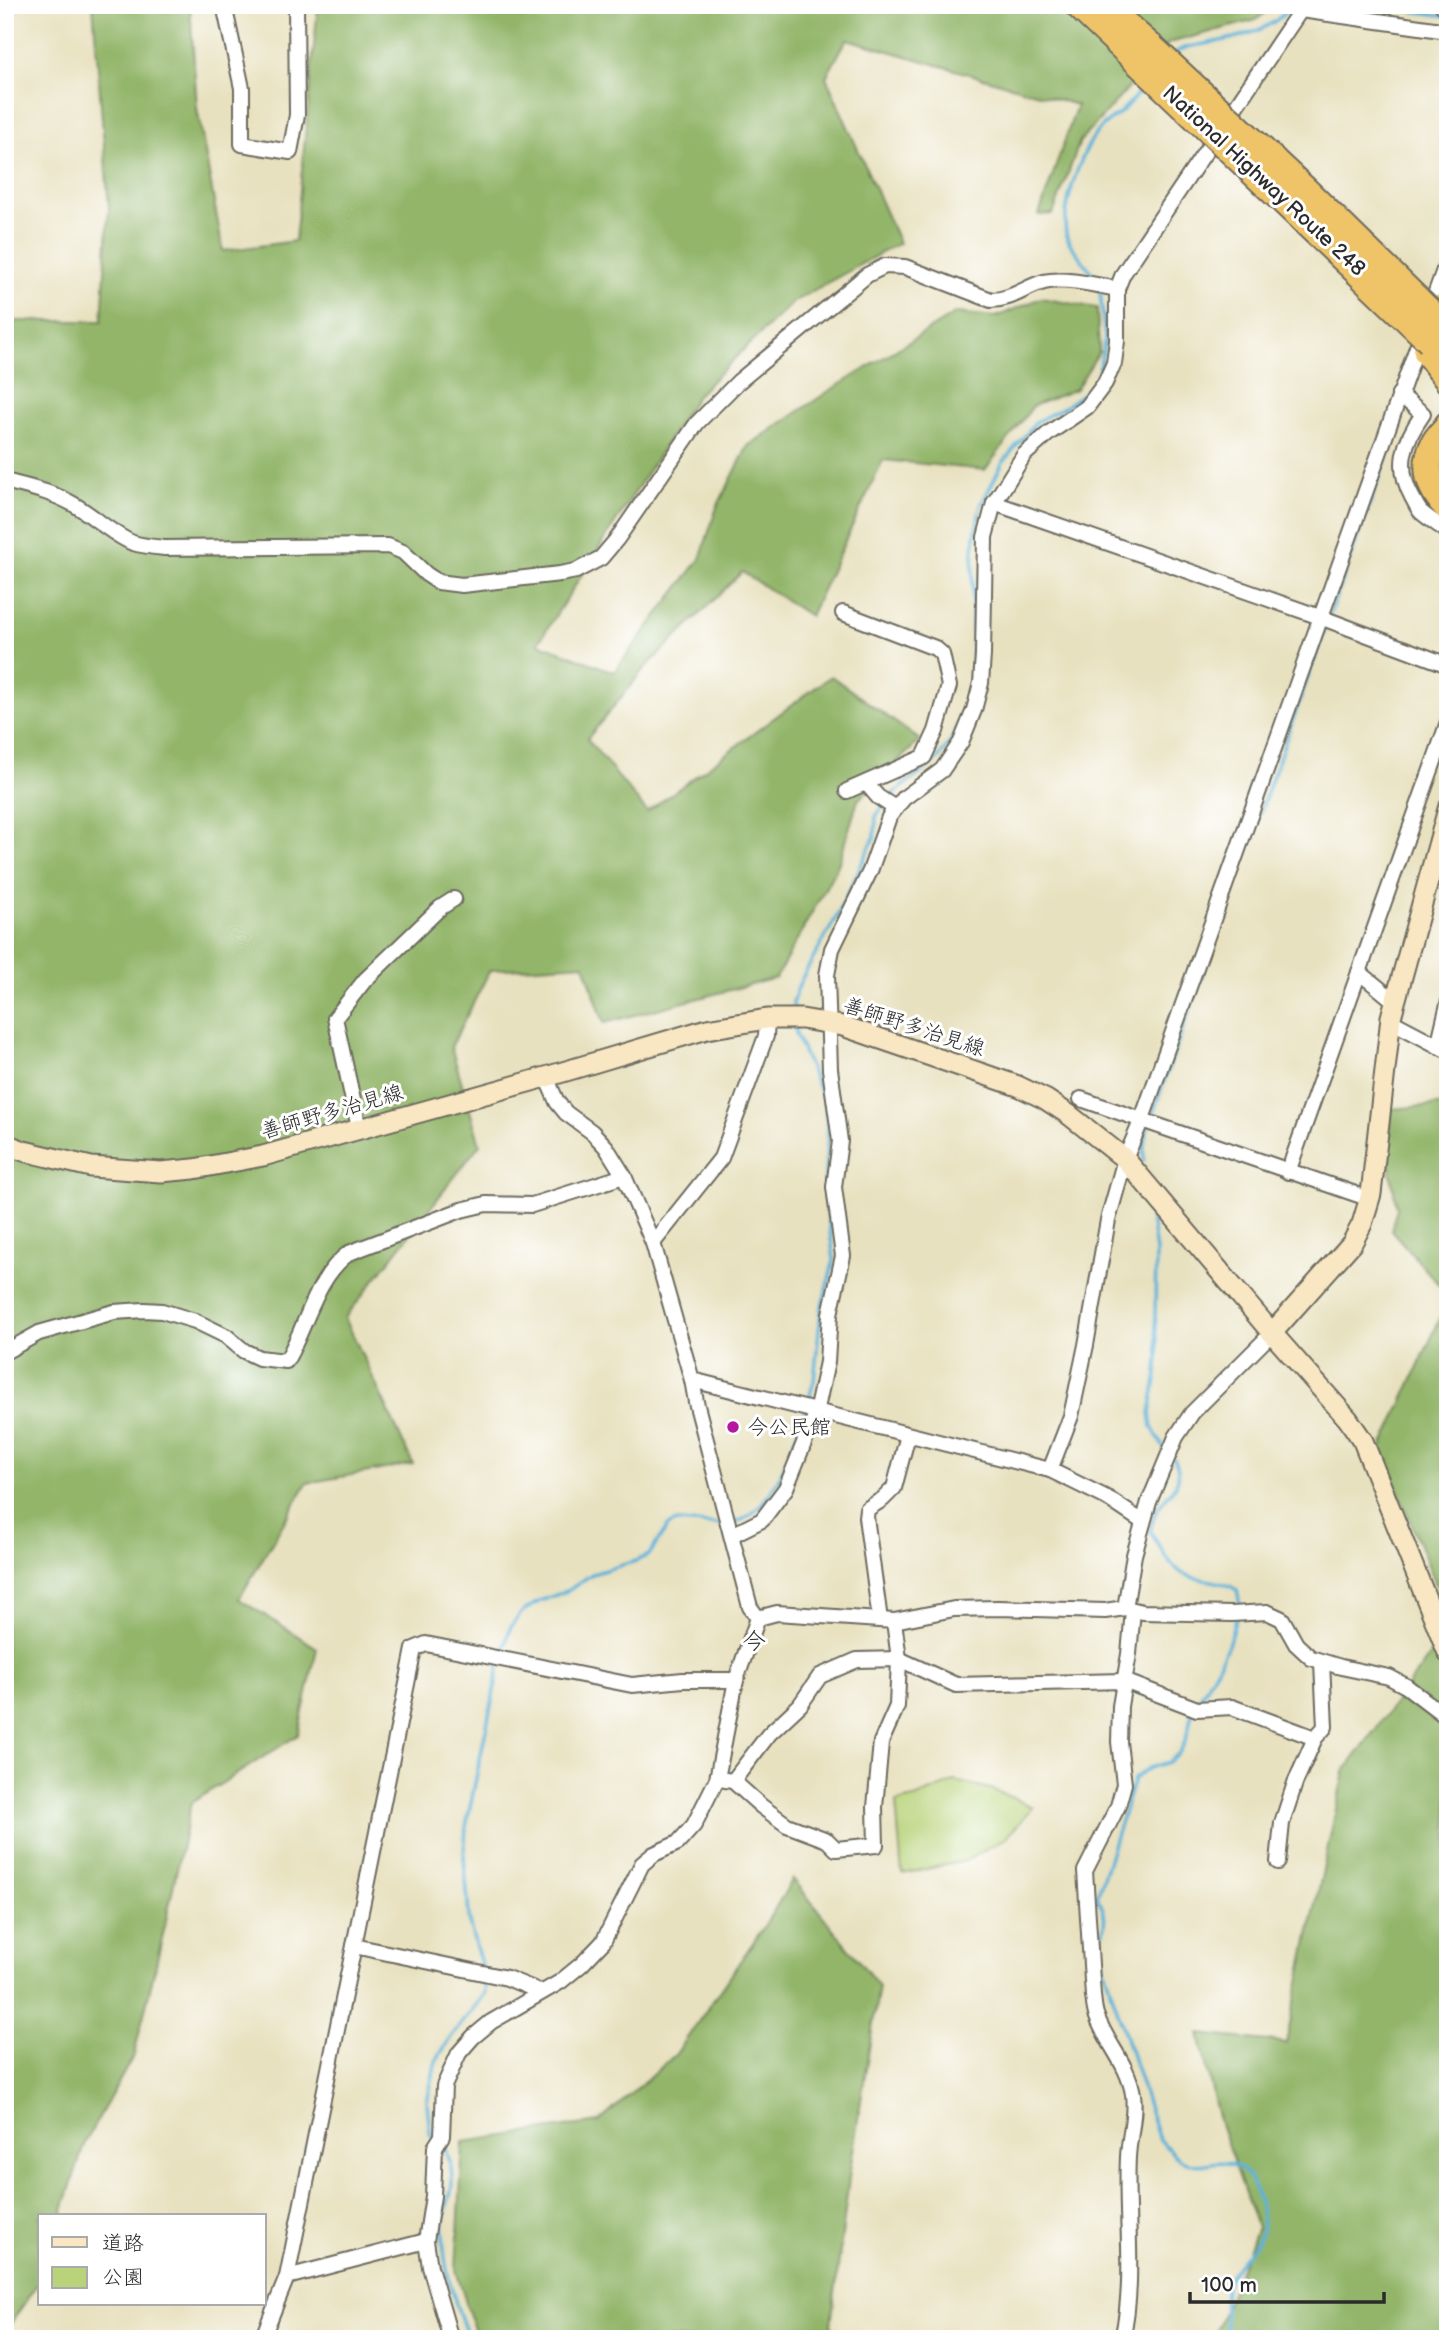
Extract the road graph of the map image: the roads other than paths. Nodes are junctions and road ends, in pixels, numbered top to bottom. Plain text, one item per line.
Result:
1 (224, 5) edge
2 (296, 5) edge
3 (1078, 5) edge
4 (1103, 5) edge
5 (1442, 5) edge
6 (1448, 6) edge
7 (1302, 8) edge
8 (1448, 31) edge
9 (1145, 55) junction
10 (1448, 260) edge
11 (1112, 288) junction
12 (1441, 331) edge
13 (1448, 380) edge
14 (1399, 394) junction
15 (1448, 425) edge
16 (1438, 451) edge
17 (5, 481) edge
18 (994, 503) junction
19 (1448, 508) edge
20 (1448, 532) edge
21 (843, 612) dead end
22 (1320, 617) junction
23 (1448, 665) edge
24 (1448, 722) edge
25 (924, 757) junction
26 (937, 774) junction
27 (866, 783) junction
28 (847, 792) dead end
29 (894, 808) junction
30 (1448, 809) edge
31 (454, 899) dead end
32 (1359, 972) junction
33 (1395, 999) junction
34 (1448, 1004) edge
35 (785, 1019) junction
36 (1391, 1021) junction
37 (829, 1022) junction
38 (1443, 1049) edge
39 (546, 1077) junction
40 (1081, 1099) dead end
41 (1142, 1119) junction
42 (359, 1128) junction
43 (5, 1144) edge
44 (1125, 1159) junction
45 (1288, 1172) junction
46 (624, 1177) junction
47 (1370, 1199) junction
48 (653, 1243) junction
49 (1272, 1333) junction
50 (5, 1352) edge
51 (692, 1381) junction
52 (815, 1413) junction
53 (908, 1435) junction
54 (1050, 1471) junction
55 (1143, 1522) junction
56 (732, 1535) junction
57 (1129, 1609) junction
58 (758, 1618) junction
59 (887, 1621) junction
60 (1448, 1653) edge
61 (899, 1659) junction
62 (1322, 1662) junction
63 (736, 1681) junction
64 (1124, 1681) junction
65 (1448, 1718) edge
66 (1315, 1738) junction
67 (717, 1779) junction
68 (733, 1781) junction
69 (1278, 1862) dead end
70 (354, 1946) junction
71 (541, 1992) junction
72 (426, 2241) junction
73 (287, 2277) junction
74 (262, 2339) edge
75 (451, 2339) edge
76 (1122, 2339) edge

1 - 2 street
3 - 9 highway, National Highway Route 248
4 - 9 highway, National Highway Route 248
5 - 6 street
7 - 8 street
7 - 11 street
9 - 12 highway, National Highway Route 248, bridge
9 - 12 highway, National Highway Route 248, bridge
10 - 14 street
11 - 17 street
11 - 18 street
12 - 13 highway
14 - 20 street
14 - 22 street
15 - 16 highway
16 - 19 highway
18 - 22 street
18 - 26 street
21 - 25 street
22 - 23 street
22 - 41 street
24 - 32 street
25 - 26 street
25 - 27 street
26 - 29 street
27 - 28 street
27 - 29 street
29 - 37 street
30 - 33 main road
31 - 42 street
32 - 33 street
32 - 45 street
33 - 36 main road
34 - 38 street
35 - 37 main road, 善師野多治見線
35 - 39 main road, 善師野多治見線
35 - 48 street
36 - 38 street
36 - 47 main road
37 - 44 main road, 善師野多治見線
37 - 52 street
39 - 42 main road, 善師野多治見線
39 - 46 street
40 - 41 street
41 - 44 street
41 - 45 street
42 - 43 main road, 善師野多治見線
44 - 49 main road, 善師野多治見線
44 - 54 street
45 - 47 street
46 - 48 street
46 - 50 street
47 - 49 main road
48 - 51 street
49 - 55 street
49 - 60 main road, 善師野多治見線
51 - 52 street
51 - 56 street
52 - 53 street
52 - 56 street
53 - 54 street
53 - 59 street
54 - 55 street
55 - 57 street
56 - 58 street
57 - 59 street
57 - 62 street
57 - 64 street
58 - 59 street
58 - 63 street
59 - 61 street
61 - 64 street
61 - 68 street
61 - 68 street
62 - 65 street
62 - 66 street
63 - 67 street
63 - 70 street
64 - 66 street
64 - 76 street
66 - 69 street
67 - 68 street
67 - 71 street
70 - 71 street
70 - 73 street
71 - 72 street
72 - 73 street
72 - 75 street
73 - 74 street

